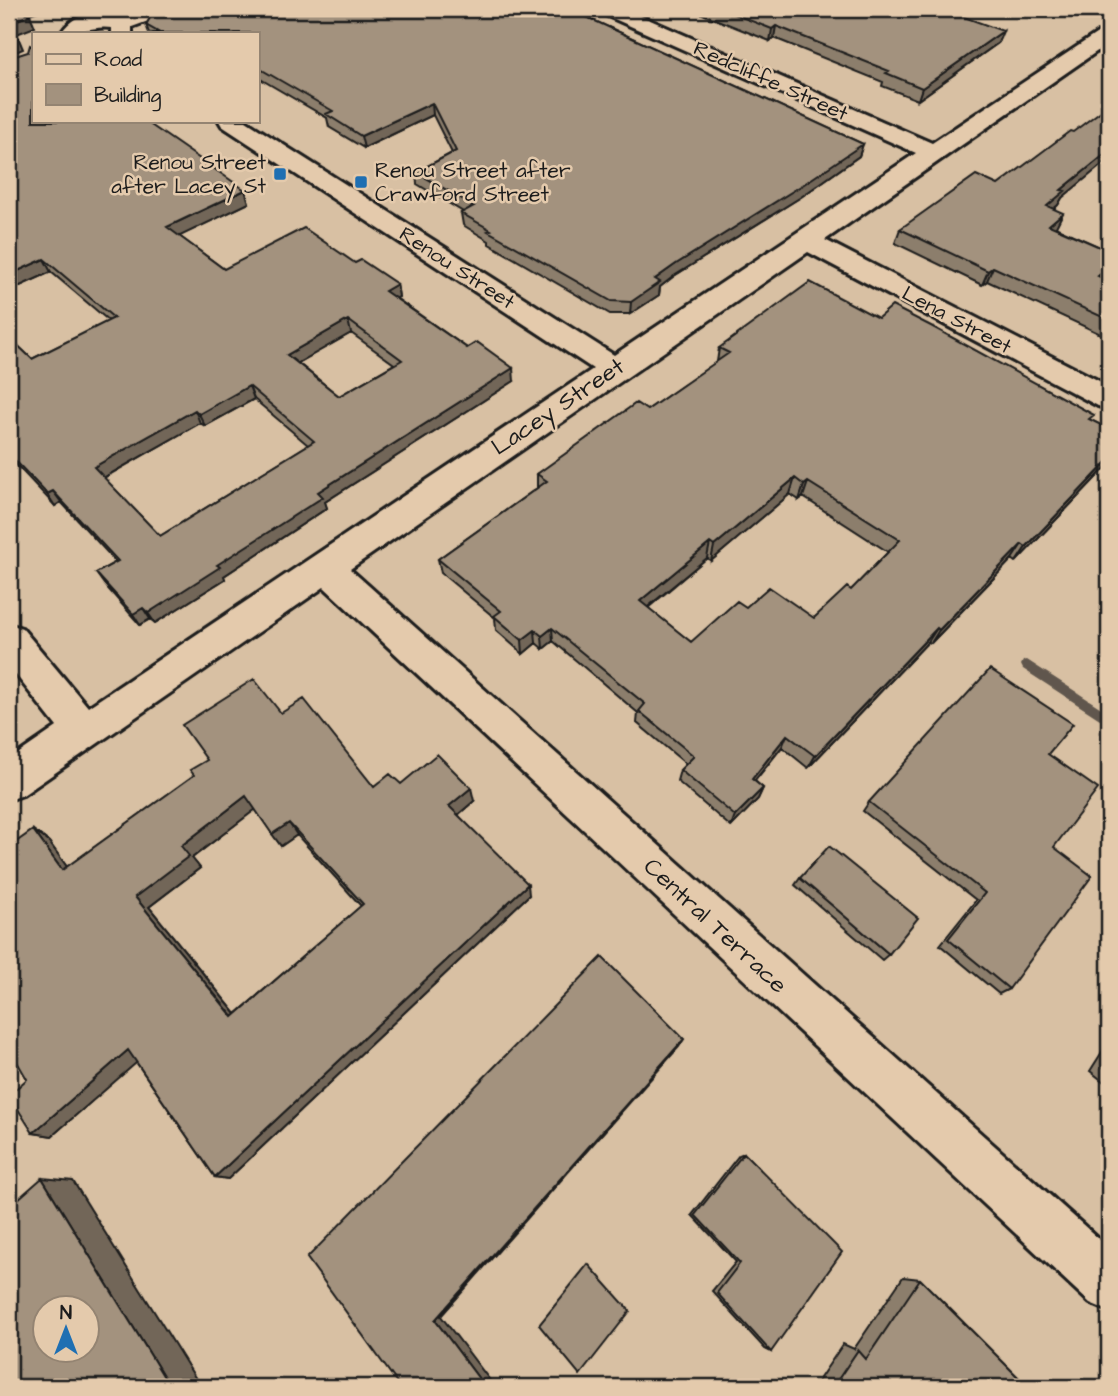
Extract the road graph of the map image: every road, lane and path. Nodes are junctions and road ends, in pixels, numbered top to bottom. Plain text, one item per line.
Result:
1 (163, 9) edge
2 (608, 9) edge
3 (73, 24) edge
4 (122, 29) edge
5 (1109, 34) edge
6 (232, 122) edge
7 (935, 153) junction
8 (805, 240) junction
9 (614, 369) junction
10 (1109, 399) edge
11 (323, 565) junction
12 (9, 639) edge
13 (83, 731) junction
14 (9, 782) edge
15 (1109, 1284) edge

1 - 4 street
2 - 7 street, Redcliffe Street
3 - 4 street
5 - 7 street, Lacey Street
6 - 9 street, Renou Street
7 - 8 street, Lacey Street
8 - 9 street, Lacey Street
8 - 10 street, Lena Street
9 - 11 street, Lacey Street
11 - 13 street, Lacey Street
11 - 15 street, Central Terrace
12 - 13 street
13 - 14 street, Lacey Street

